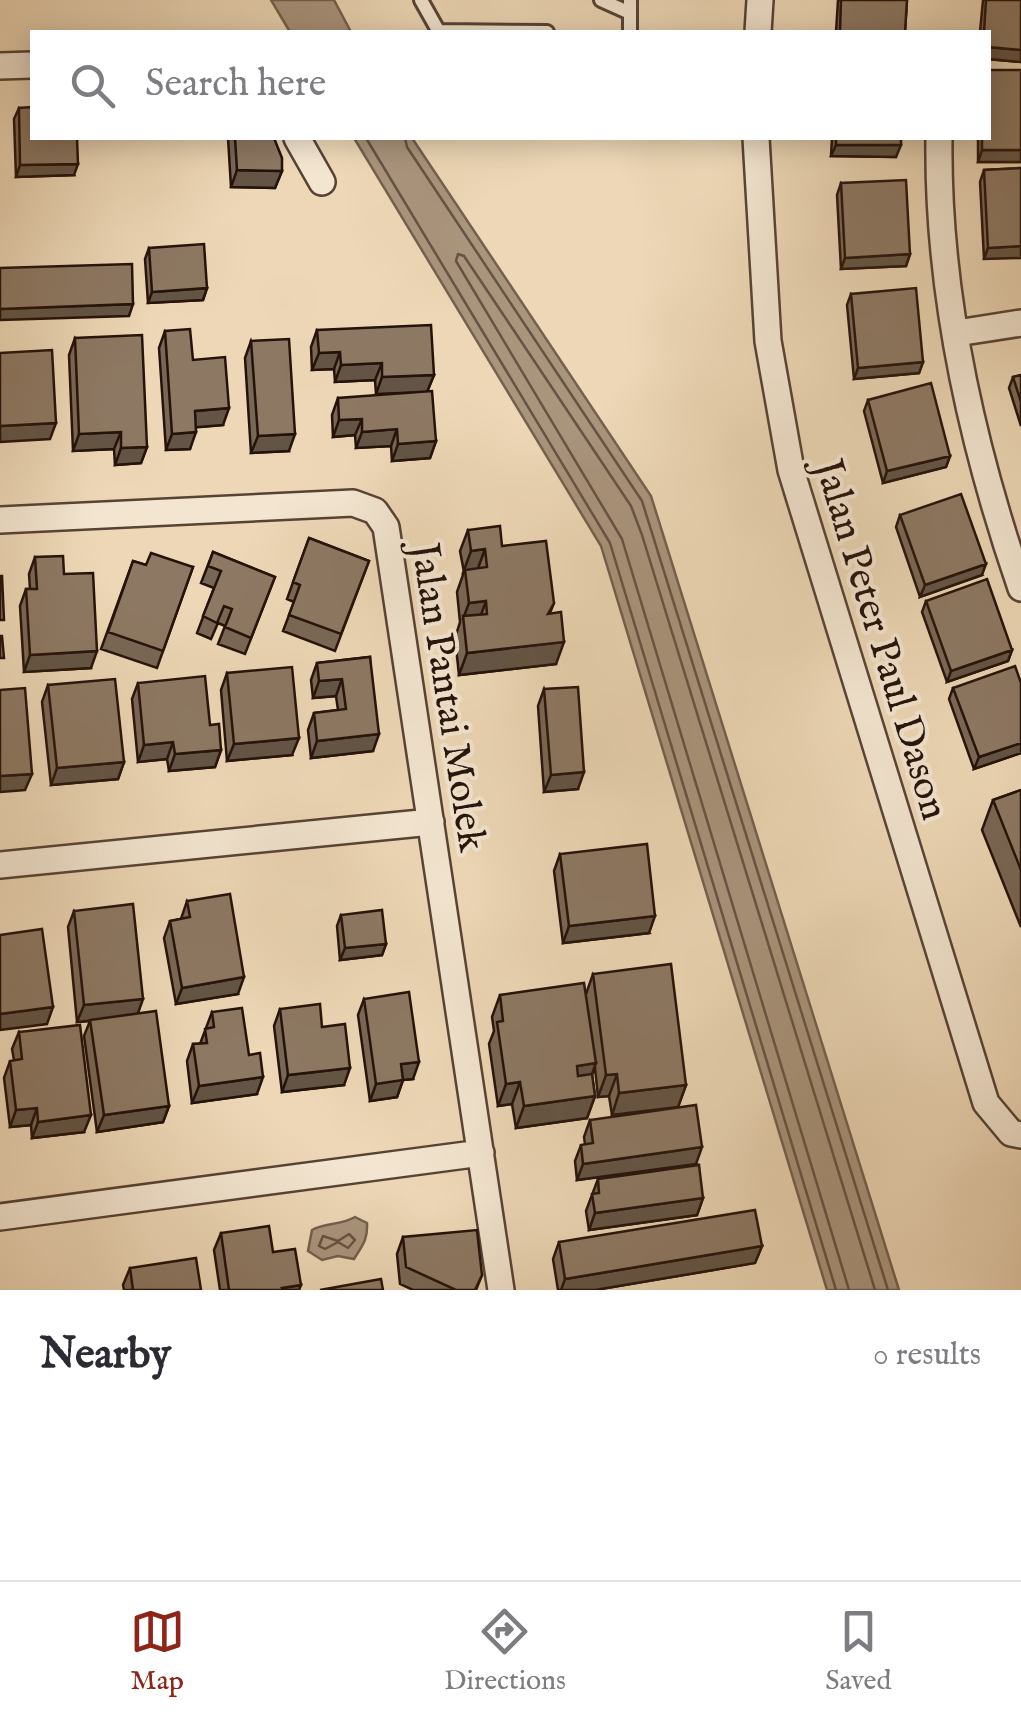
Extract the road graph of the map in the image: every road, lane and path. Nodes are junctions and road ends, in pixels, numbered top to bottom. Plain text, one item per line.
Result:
1 (420, 0) edge
2 (601, 0) edge
3 (760, 0) edge
4 (630, 7) edge
5 (437, 30) edge
6 (758, 30) edge
7 (30, 65) edge
8 (0, 66) edge
9 (299, 140) edge
10 (756, 140) edge
11 (940, 140) edge
12 (322, 182) dead end
13 (1021, 323) edge
14 (957, 333) junction
15 (0, 520) edge
16 (1021, 588) edge
17 (431, 822) junction
18 (0, 865) edge
19 (1021, 1135) edge
20 (481, 1152) junction
21 (0, 1217) edge
22 (502, 1290) edge

1 - 5 lane
2 - 4 lane
3 - 6 street
7 - 8 street
9 - 12 street
10 - 19 street, Jalan Peter Paul Dason
11 - 14 street
13 - 14 street
14 - 16 street
15 - 17 street, Jalan Pantai Molek
17 - 18 street
17 - 20 street, Jalan Pantai Molek
20 - 21 street
20 - 22 street, Jalan Pantai Molek

